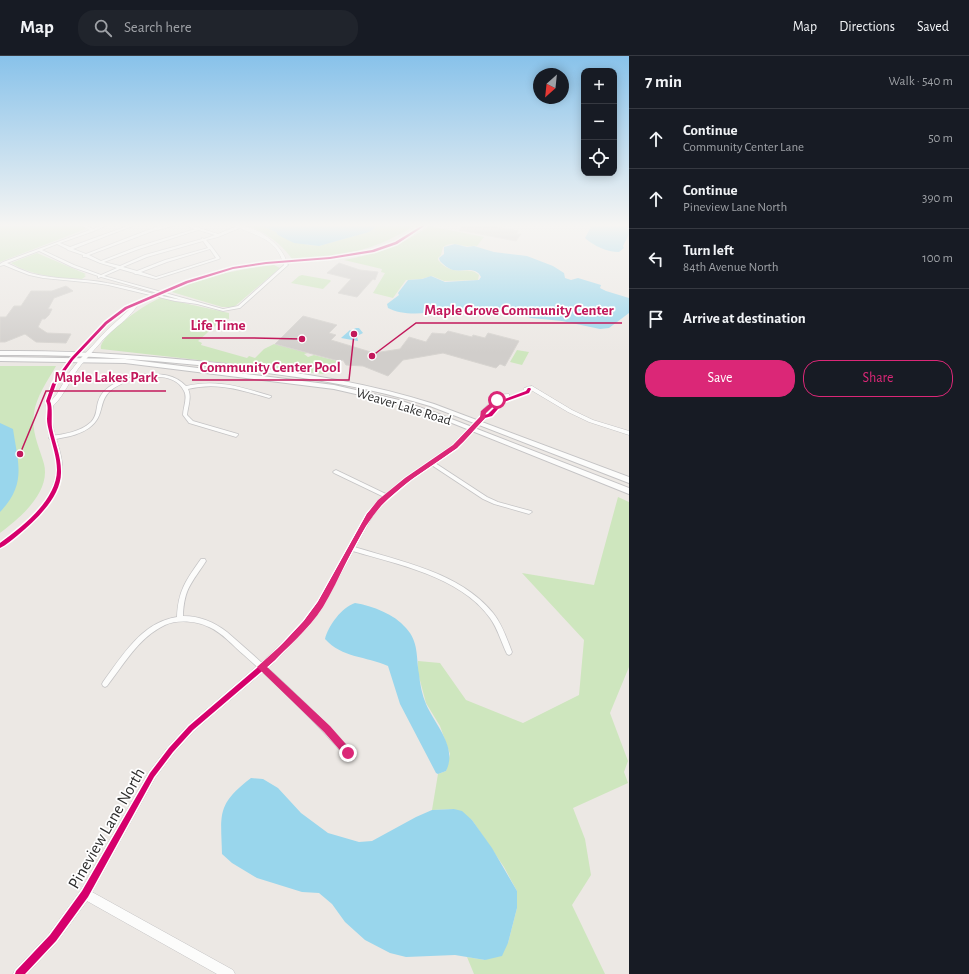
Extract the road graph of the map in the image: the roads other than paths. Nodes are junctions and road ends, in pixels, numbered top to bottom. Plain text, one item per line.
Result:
1 (10, 268) edge
2 (78, 268) edge
3 (118, 268) joint
4 (149, 268) edge
5 (189, 268) edge
6 (237, 268) edge
7 (283, 268) edge
8 (136, 273) junction
9 (100, 276) junction
10 (92, 281) junction
11 (161, 292) junction
12 (155, 295) junction
13 (197, 303) junction
14 (135, 306) junction
15 (0, 353) edge
16 (78, 353) junction
17 (89, 353) junction
18 (0, 359) edge
19 (72, 359) junction
20 (84, 359) junction
21 (185, 388) junction
22 (269, 397) dead end
23 (50, 405) junction
24 (478, 422) junction
25 (629, 433) edge
26 (236, 435) dead end
27 (51, 438) junction
28 (432, 463) junction
29 (336, 472) dead end
30 (629, 480) edge
31 (629, 491) edge
32 (386, 496) junction
33 (529, 512) dead end
34 (0, 546) edge
35 (351, 548) junction
36 (203, 561) dead end
37 (180, 619) junction
38 (508, 652) dead end
39 (261, 667) junction
40 (105, 684) dead end
41 (348, 753) dead end
42 (85, 894) junction
43 (19, 974) edge
44 (229, 974) edge

1 - 10 street
2 - 9 street
3 - 8 street
3 - 9 street
4 - 8 street
5 - 8 street
6 - 11 street
7 - 13 street
9 - 10 street
9 - 11 street
10 - 12 street
11 - 12 street
11 - 13 street
12 - 13 street
12 - 14 street
14 - 16 street
14 - 17 street
15 - 16 main road, Weaver Lake Road
16 - 17 main road, Weaver Lake Road
16 - 19 street
17 - 20 street
17 - 24 main road, Weaver Lake Road
18 - 19 main road, Weaver Lake Road
19 - 20 main road, Weaver Lake Road
19 - 23 street
20 - 23 street
20 - 24 main road, Weaver Lake Road
21 - 22 street
21 - 26 street
21 - 27 street
23 - 27 street
24 - 25 street, Pineview Lane North
24 - 28 street, Pineview Lane North
24 - 30 main road, Weaver Lake Road
24 - 31 main road, Weaver Lake Road
27 - 34 street
28 - 32 street, Pineview Lane North
28 - 33 street
29 - 32 street
32 - 35 street, Pineview Lane North
35 - 38 street
35 - 39 street, Pineview Lane North
36 - 37 street
37 - 39 street
37 - 40 street
39 - 41 street
39 - 42 street, Pineview Lane North
42 - 43 street, Pineview Lane North
42 - 44 street

